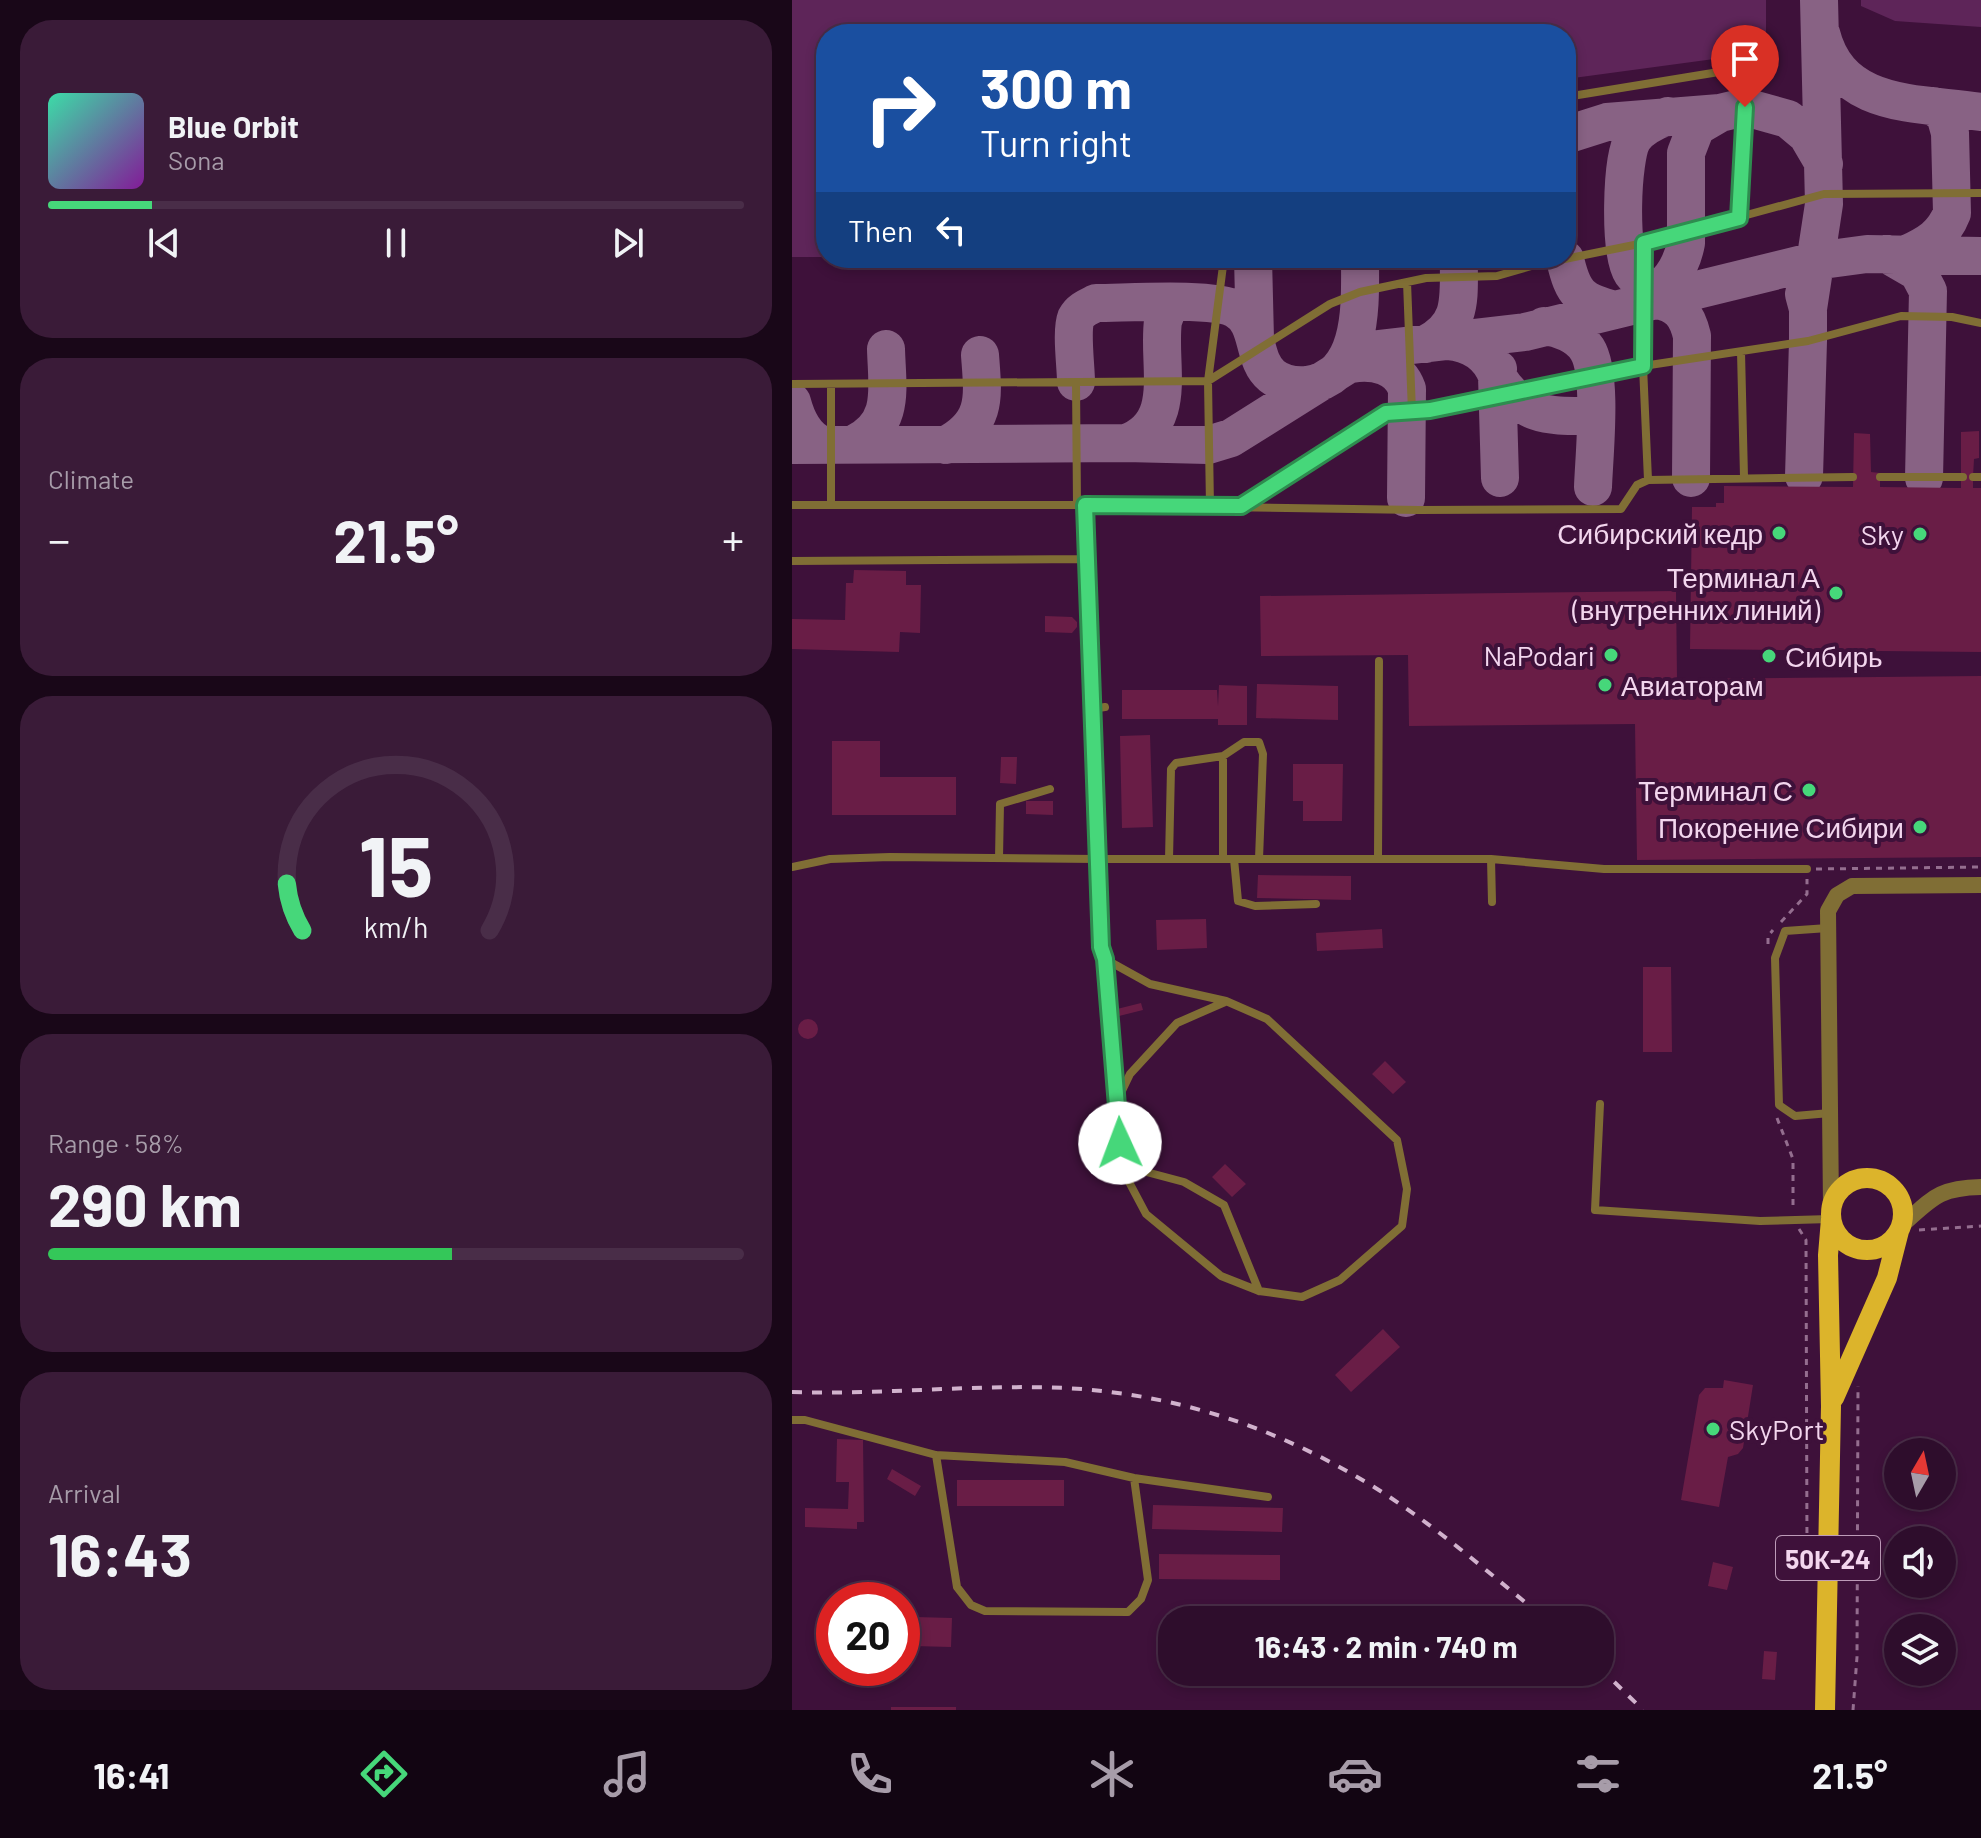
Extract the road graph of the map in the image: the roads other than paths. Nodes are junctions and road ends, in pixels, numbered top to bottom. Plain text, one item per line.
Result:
1 (1576, 95) edge
2 (1981, 193) edge
3 (1739, 218) junction
4 (1644, 243) junction
5 (1576, 257) edge
6 (1223, 268) edge
7 (1524, 268) edge
8 (1407, 282) junction
9 (1981, 323) edge
10 (1741, 352) junction
11 (1643, 366) junction
12 (1208, 381) junction
13 (1076, 382) junction
14 (792, 384) edge
15 (831, 384) junction
16 (1412, 412) junction
17 (1744, 477) junction
18 (1853, 477) dead end
19 (1880, 477) dead end
20 (1972, 477) edge
21 (1648, 480) junction
22 (792, 505) edge
23 (831, 505) junction
24 (1081, 505) junction
25 (1241, 506) junction
26 (1210, 507) junction
27 (1087, 559) junction
28 (792, 561) edge
29 (1379, 661) dead end
30 (1105, 707) dead end
31 (1092, 709) junction
32 (1223, 756) junction
33 (1050, 789) dead end
34 (999, 858) junction
35 (1097, 859) junction
36 (1169, 859) junction
37 (1223, 859) junction
38 (1234, 859) junction
39 (1259, 859) junction
40 (1378, 859) junction
41 (1491, 859) junction
42 (792, 867) edge
43 (1807, 869) road end
44 (1981, 885) edge
45 (1492, 902) dead end
46 (1316, 904) dead end
47 (1828, 928) junction
48 (1105, 959) junction
49 (1226, 1001) junction
50 (1118, 1099) junction
51 (1600, 1104) dead end
52 (1830, 1113) junction
53 (1120, 1165) junction
54 (1981, 1187) edge
55 (1831, 1213) junction
56 (1910, 1228) junction
57 (1259, 1291) junction
58 (1831, 1406) junction
59 (792, 1420) edge
60 (936, 1455) junction
61 (1134, 1478) junction
62 (1268, 1497) dead end
63 (1825, 1710) edge

1 - 3 lane
2 - 3 lane
3 - 4 lane
4 - 5 lane
4 - 11 lane
6 - 12 lane
7 - 8 lane
8 - 12 lane
8 - 16 lane
9 - 10 lane
10 - 11 lane
10 - 17 lane
11 - 16 lane
11 - 21 lane
12 - 13 lane
12 - 26 lane
13 - 15 lane
13 - 24 lane
14 - 15 lane
15 - 23 lane
16 - 25 lane
17 - 18 lane
17 - 21 lane
19 - 20 lane
21 - 25 lane
22 - 23 lane
23 - 24 lane
24 - 26 lane
24 - 27 lane
25 - 26 lane
27 - 28 lane
27 - 31 lane
29 - 40 lane
30 - 31 lane
31 - 35 lane
32 - 36 lane
32 - 37 lane
32 - 39 lane
33 - 34 lane
34 - 35 lane
34 - 42 lane
35 - 36 lane
35 - 48 lane
36 - 37 lane
37 - 38 lane
38 - 39 lane
38 - 46 lane
39 - 40 lane
40 - 41 lane
41 - 43 lane
41 - 45 lane
44 - 47 street
47 - 52 street
47 - 52 lane
48 - 49 lane
48 - 50 lane
49 - 50 lane
49 - 57 lane
50 - 53 lane
51 - 55 lane
52 - 55 street
53 - 57 lane
53 - 57 lane
54 - 56 street
55 - 56 main road
55 - 56 main road
55 - 58 main road
56 - 58 main road
58 - 63 main road, 50К-24
59 - 60 lane
60 - 61 lane
60 - 61 lane
61 - 62 lane

